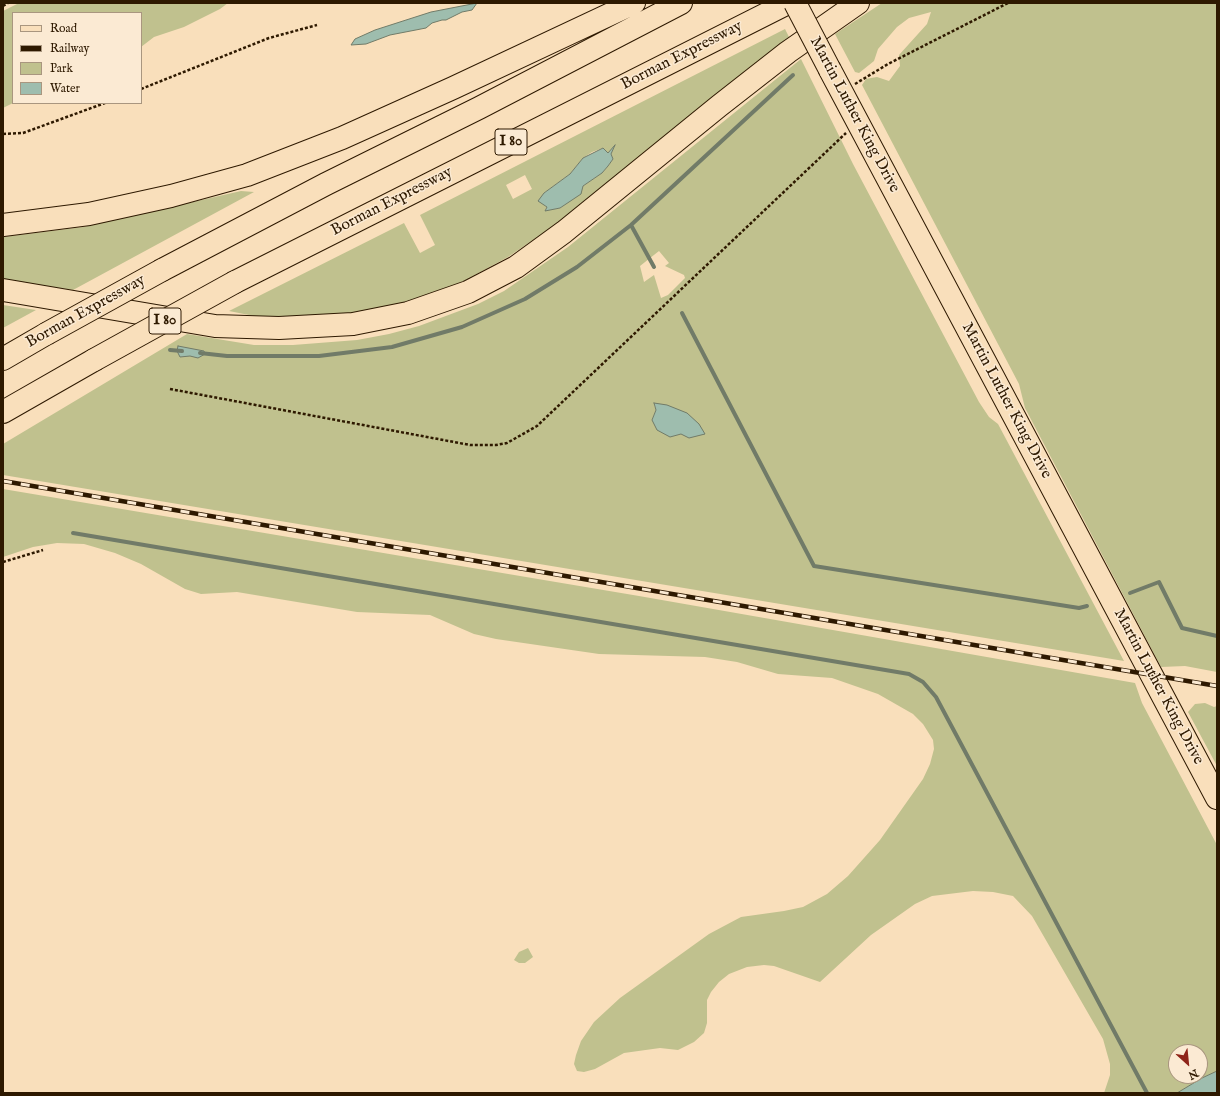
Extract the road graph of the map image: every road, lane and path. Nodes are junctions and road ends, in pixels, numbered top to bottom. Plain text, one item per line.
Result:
1 (8, 3) edge
2 (634, 3) edge
3 (681, 3) edge
4 (788, 3) edge
5 (795, 3) edge
6 (858, 3) edge
7 (1008, 3) edge
8 (3, 6) edge
9 (317, 25) dead end
10 (142, 89) edge
11 (842, 93) junction
12 (102, 104) edge
13 (857, 121) junction
14 (3, 134) edge
15 (3, 224) edge
16 (3, 290) edge
17 (3, 359) edge
18 (170, 389) dead end
19 (3, 412) edge
20 (43, 550) dead end
21 (3, 562) edge
22 (1217, 798) edge

1 - 8 path
2 - 15 main road
3 - 17 main road, Borman Expressway, bridge
4 - 19 main road, Borman Expressway / I 80, bridge
5 - 11 main road, Martin Luther King Drive, bridge
6 - 16 main road
7 - 11 path
9 - 10 path
11 - 13 main road, Martin Luther King Drive
12 - 14 path
13 - 18 path
13 - 22 main road, Martin Luther King Drive
20 - 21 path

